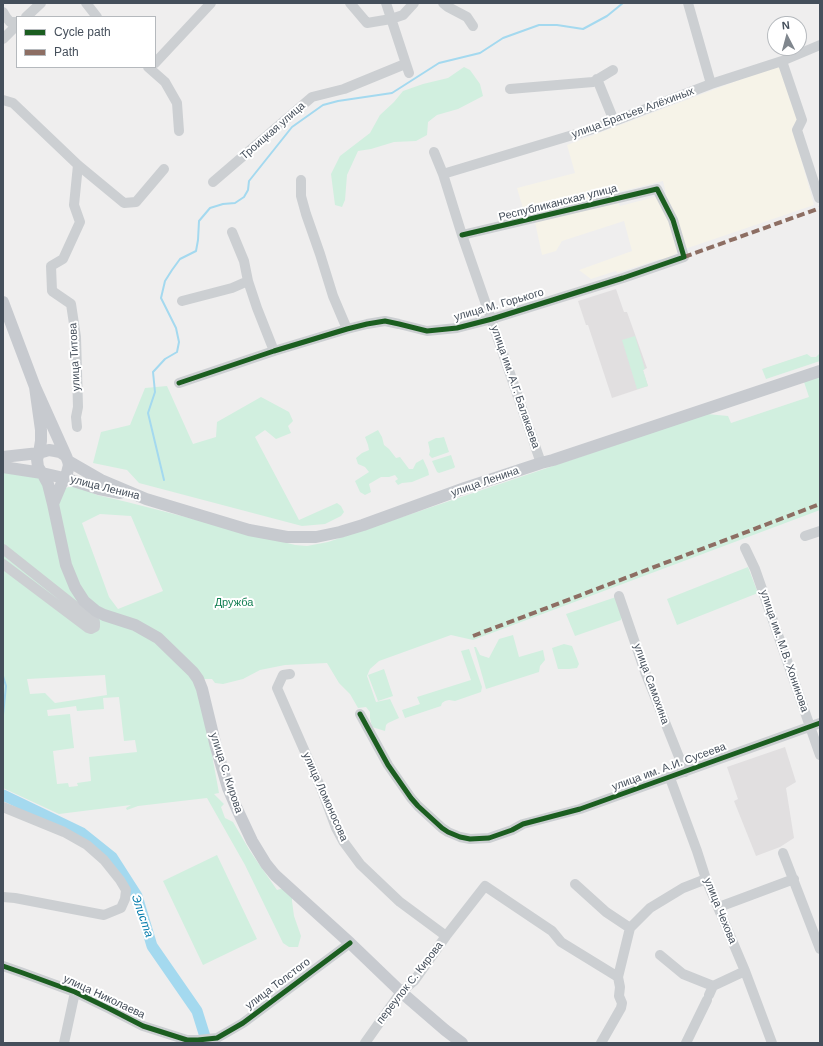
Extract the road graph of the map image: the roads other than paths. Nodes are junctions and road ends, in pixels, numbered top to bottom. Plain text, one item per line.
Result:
1 (41, 3) edge
2 (86, 3) edge
3 (211, 3) edge
4 (350, 3) edge
5 (386, 3) edge
6 (414, 3) edge
7 (443, 3) edge
8 (688, 3) edge
9 (3, 12) edge
10 (27, 16) edge
11 (97, 16) edge
12 (391, 19) junction
13 (12, 23) edge
14 (473, 26) dead end
15 (3, 39) edge
16 (820, 45) edge
17 (156, 61) edge
18 (782, 62) junction
19 (153, 68) edge
20 (612, 70) dead end
21 (597, 79) junction
22 (711, 84) junction
23 (510, 89) dead end
24 (3, 100) edge
25 (614, 121) junction
26 (179, 131) dead end
27 (434, 152) dead end
28 (78, 165) junction
29 (164, 169) dead end
30 (443, 174) junction
31 (301, 180) dead end
32 (213, 182) dead end
33 (819, 198) dead end
34 (232, 232) dead end
35 (462, 236) junction
36 (684, 257) joint
37 (248, 281) junction
38 (182, 301) dead end
39 (3, 302) edge
40 (492, 319) junction
41 (347, 329) junction
42 (274, 351) junction
43 (820, 371) edge
44 (179, 383) dead end
45 (35, 387) junction
46 (77, 427) dead end
47 (39, 453) junction
48 (3, 457) edge
49 (67, 458) junction
50 (541, 463) junction
51 (3, 466) edge
52 (42, 473) junction
53 (64, 478) junction
54 (146, 498) junction
55 (53, 504) junction
56 (820, 531) edge
57 (805, 536) dead end
58 (745, 548) dead end
59 (3, 549) edge
60 (3, 564) edge
61 (619, 596) dead end
62 (290, 674) dead end
63 (360, 714) dead end
64 (815, 725) edge
65 (820, 755) edge
66 (685, 772) junction
67 (670, 778) junction
68 (3, 807) edge
69 (783, 853) dead end
70 (706, 879) junction
71 (794, 880) junction
72 (575, 884) dead end
73 (3, 897) edge
74 (719, 907) junction
75 (630, 928) junction
76 (446, 936) junction
77 (350, 942) junction
78 (820, 949) edge
79 (660, 955) dead end
80 (3, 966) edge
81 (745, 971) junction
82 (618, 977) junction
83 (75, 992) junction
84 (401, 992) junction
85 (710, 994) junction
86 (217, 1038) joint
87 (64, 1043) edge
88 (365, 1043) edge
89 (462, 1043) edge
90 (601, 1043) edge
91 (686, 1043) edge
92 (772, 1043) edge

1 - 10 street
2 - 11 street
3 - 17 street
4 - 12 street
5 - 12 street
6 - 12 street
7 - 14 street
8 - 22 street
9 - 13 street
12 - 32 street, Троицкая улица
13 - 15 street
16 - 18 street, улица Братьев Алёхиных
18 - 22 street, улица Братьев Алёхиных
18 - 33 street
19 - 26 street
20 - 21 street
21 - 23 street
21 - 25 street
22 - 25 street, улица Братьев Алёхиных
24 - 28 street
25 - 30 street, улица Братьев Алёхиных
27 - 30 street, улица им. А.Г. Балакаева
28 - 29 street
28 - 46 street, улица Титова
30 - 35 street, улица им. А.Г. Балакаева
31 - 41 street
34 - 37 street
35 - 36 street, Республиканская улица
35 - 40 street, улица им. А.Г. Балакаева
36 - 40 street, улица М. Горького
37 - 38 street
37 - 42 street
39 - 45 main road
40 - 41 street, улица М. Горького
40 - 50 street, улица им. А.Г. Балакаева
41 - 42 street, улица М. Горького
42 - 44 street, улица М. Горького
43 - 50 main road, улица Ленина
45 - 47 main road
45 - 49 main road
47 - 48 main road
47 - 49 main road
47 - 52 main road
49 - 53 main road
49 - 54 main road, улица Ленина
50 - 54 main road, улица Ленина
51 - 52 main road
52 - 53 main road
52 - 55 main road, улица С. Кирова
53 - 54 main road, улица Ленина
53 - 55 main road
55 - 77 main road, улица С. Кирова
56 - 57 street
58 - 64 street, улица им. М.В. Хонинова
59 - 60 street
61 - 66 street, улица Самохина
62 - 76 street, улица Ломоносова
63 - 67 street, улица им. А.И. Сусеева
64 - 65 street, улица им. М.В. Хонинова
64 - 66 street, улица им. А.И. Сусеева
66 - 67 street, улица им. А.И. Сусеева
67 - 70 street, улица Чехова
68 - 73 street
69 - 71 street
70 - 74 street, улица Чехова
70 - 75 street
71 - 74 street
71 - 78 street
72 - 75 street
74 - 81 street, улица Чехова
75 - 82 street
76 - 82 street, переулок С. Кирова
76 - 84 street, переулок С. Кирова
77 - 84 main road, улица С. Кирова
77 - 86 street, улица Толстого
79 - 85 street
80 - 83 street, улица Николаева
81 - 85 street
81 - 92 street, улица Чехова
82 - 90 street
83 - 86 street, улица Николаева
83 - 87 street
84 - 88 street, переулок С. Кирова
84 - 89 main road, улица С. Кирова
85 - 91 street

